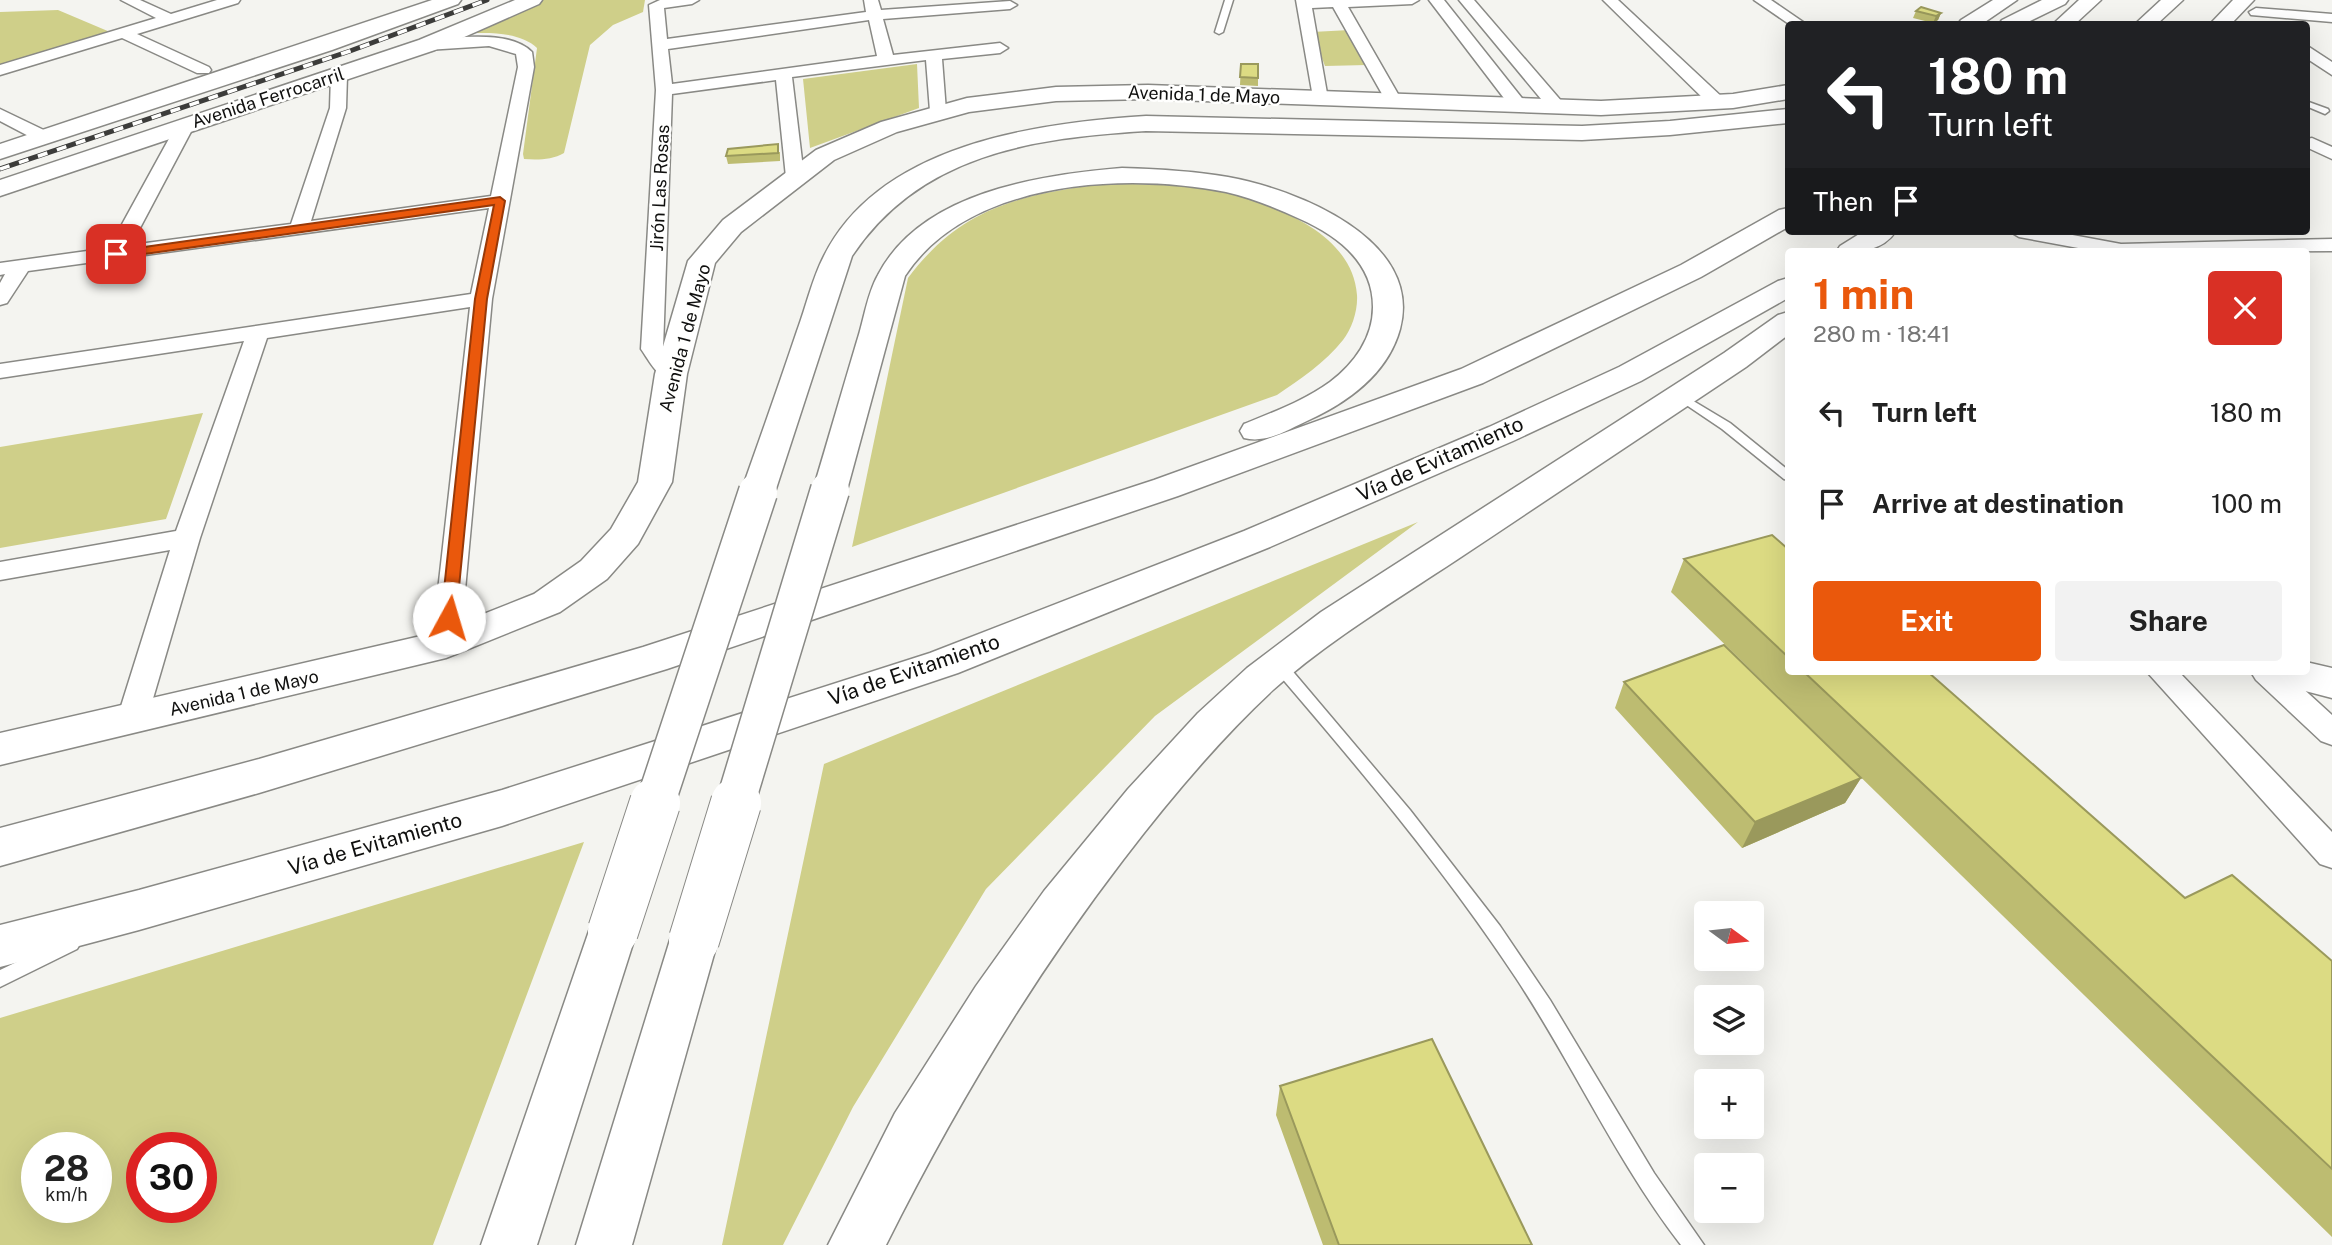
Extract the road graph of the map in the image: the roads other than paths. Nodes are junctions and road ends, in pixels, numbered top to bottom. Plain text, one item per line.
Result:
1 (128, 0) edge
2 (233, 0) edge
3 (451, 0) edge
4 (532, 0) edge
5 (692, 0) edge
6 (1229, 0) edge
7 (1412, 0) edge
8 (1436, 0) edge
9 (1466, 0) edge
10 (1610, 0) edge
11 (1628, 0) edge
12 (1761, 0) edge
13 (2007, 0) edge
14 (2058, 0) edge
15 (2091, 0) edge
16 (2173, 0) edge
17 (652, 2) edge
18 (1303, 2) edge
19 (1338, 3) junction
20 (1010, 5) dead end
21 (2248, 5) edge
22 (872, 7) edge
23 (2332, 18) edge
24 (170, 19) junction
25 (1793, 21) edge
26 (1973, 21) edge
27 (2016, 21) edge
28 (2066, 21) edge
29 (2148, 21) edge
30 (2224, 21) edge
31 (2269, 21) edge
32 (1219, 32) dead end
33 (123, 33) junction
34 (427, 45) junction
35 (660, 45) junction
36 (1000, 48) dead end
37 (2310, 53) edge
38 (934, 55) junction
39 (2332, 57) edge
40 (886, 60) junction
41 (0, 70) edge
42 (203, 70) dead end
43 (2332, 70) edge
44 (784, 74) junction
45 (339, 75) junction
46 (664, 90) junction
47 (1785, 92) edge
48 (1320, 99) junction
49 (1394, 101) junction
50 (1725, 102) junction
51 (2310, 105) edge
52 (1518, 106) junction
53 (1557, 107) junction
54 (938, 111) junction
55 (2325, 111) dead end
56 (0, 114) edge
57 (1785, 116) edge
58 (185, 126) junction
59 (44, 137) junction
60 (2312, 143) dead end
61 (0, 152) edge
62 (2332, 154) edge
63 (795, 177) junction
64 (0, 188) edge
65 (500, 201) junction
66 (1785, 218) edge
67 (299, 229) junction
68 (2040, 235) edge
69 (2332, 245) edge
70 (2110, 248) edge
71 (2205, 248) edge
72 (116, 254) junction
73 (10, 268) edge
74 (1785, 289) edge
75 (0, 299) edge
76 (481, 299) junction
77 (1785, 323) edge
78 (258, 332) junction
79 (0, 371) edge
80 (671, 374) junction
81 (1680, 396) junction
82 (1785, 474) edge
83 (1167, 488) junction
84 (187, 538) junction
85 (0, 570) edge
86 (446, 644) junction
87 (1279, 665) junction
88 (2165, 675) edge
89 (2269, 675) edge
90 (2297, 675) edge
91 (2332, 684) edge
92 (132, 719) junction
93 (2332, 733) edge
94 (0, 749) edge
95 (0, 847) edge
96 (2332, 854) edge
97 (139, 911) junction
98 (0, 946) edge
99 (0, 979) edge
100 (509, 1245) edge
101 (604, 1245) edge
102 (856, 1245) edge
103 (1694, 1245) edge

1 - 24 street
2 - 24 street
3 - 59 main road, Avenida Ferrocarril
4 - 34 main road, Avenida Ferrocarril
5 - 17 street
6 - 32 lane
7 - 19 street
8 - 52 street
9 - 53 street
10 - 50 street
11 - 50 street
12 - 25 street
13 - 26 main road
14 - 27 main road
15 - 28 main road
16 - 29 main road
17 - 35 street, Jirón Las Rosas
18 - 19 street
18 - 48 street
19 - 49 street
20 - 22 street
21 - 23 street
21 - 30 main road
21 - 31 street
22 - 35 street
22 - 40 street
24 - 33 street
33 - 41 street
33 - 42 street
34 - 45 main road, Avenida Ferrocarril
34 - 65 street
35 - 46 street, Jirón Las Rosas
36 - 38 street
37 - 39 street
37 - 43 street
38 - 40 street
38 - 54 street
40 - 44 street
44 - 46 street
44 - 63 street
45 - 58 main road, Avenida Ferrocarril
45 - 67 street
46 - 80 street, Jirón Las Rosas
47 - 50 main road, Avenida 1 de Mayo
48 - 49 main road, Avenida 1 de Mayo
48 - 54 main road, Avenida 1 de Mayo
49 - 52 main road, Avenida 1 de Mayo
50 - 53 main road, Avenida 1 de Mayo
51 - 55 lane
52 - 53 main road, Avenida 1 de Mayo
54 - 63 main road, Avenida 1 de Mayo
56 - 59 street
57 - 100 main road, bridge
58 - 64 main road, Avenida Ferrocarril
58 - 72 street
59 - 61 main road, Avenida Ferrocarril
60 - 62 street
63 - 80 main road, Avenida 1 de Mayo
65 - 67 street
65 - 76 street
66 - 83 main road
67 - 72 street
68 - 70 street
69 - 71 street
72 - 73 street
73 - 75 street
74 - 97 main road, Vía de Evitamiento
76 - 78 street
76 - 86 street
77 - 81 main road
78 - 79 street
78 - 84 street
80 - 86 main road, Avenida 1 de Mayo
81 - 82 lane
81 - 87 main road
83 - 95 main road
83 - 101 main road, bridge
84 - 85 street
84 - 92 street
86 - 92 main road, Avenida 1 de Mayo
87 - 102 main road
87 - 103 lane
88 - 96 street
89 - 93 street
90 - 91 main road
92 - 94 main road, Avenida 1 de Mayo
97 - 98 main road, Vía de Evitamiento
97 - 99 lane

